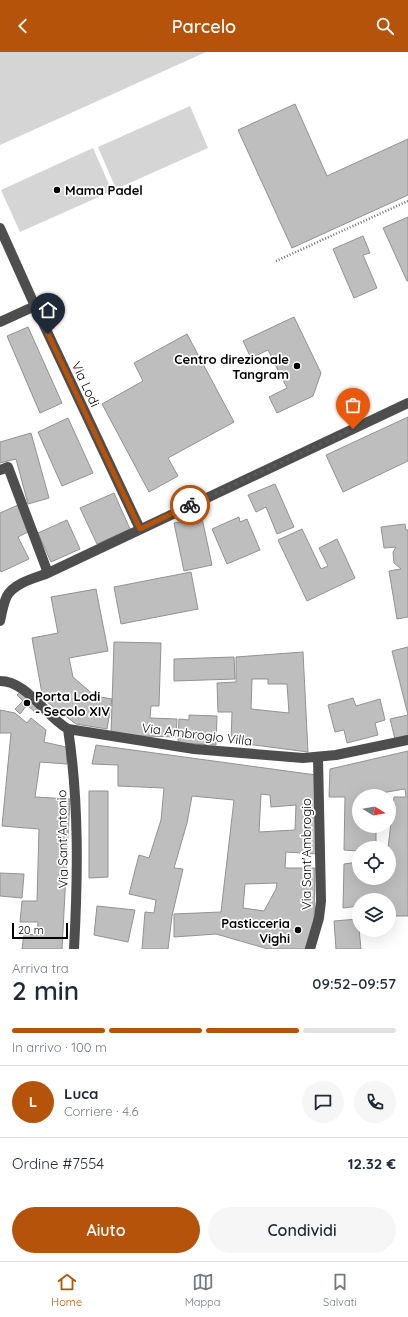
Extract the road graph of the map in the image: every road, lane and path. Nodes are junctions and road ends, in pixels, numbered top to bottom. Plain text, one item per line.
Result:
1 (408, 201) edge
2 (0, 228) edge
3 (276, 261) dead end
4 (35, 306) junction
5 (0, 322) edge
6 (408, 403) edge
7 (0, 470) edge
8 (140, 529) junction
9 (48, 573) junction
10 (0, 621) edge
11 (0, 681) edge
12 (68, 729) junction
13 (408, 740) edge
14 (318, 757) junction
15 (74, 949) edge
16 (310, 949) edge

1 - 3 path
2 - 4 street, Via Lodi
4 - 5 street
4 - 8 street, Via Lodi
6 - 8 street
7 - 9 street
8 - 9 street
9 - 10 street
11 - 12 street, Via Ambrogio Villa
12 - 14 street, Via Ambrogio Villa
12 - 15 street, Via Sant'Antonio
13 - 14 street, Via Ambrogio Villa
14 - 16 street, Via Sant'Ambrogio

